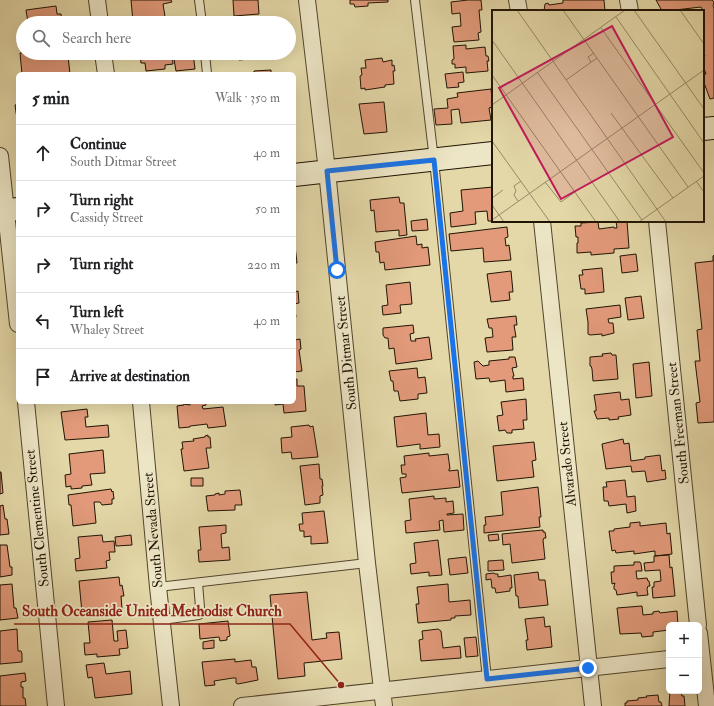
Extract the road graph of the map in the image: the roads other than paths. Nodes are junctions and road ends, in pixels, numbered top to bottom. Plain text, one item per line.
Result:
1 (97, 0) edge
2 (199, 0) edge
3 (307, 0) edge
4 (414, 0) edge
5 (517, 0) edge
6 (628, 0) edge
7 (519, 10) edge
8 (630, 10) edge
9 (99, 16) edge
10 (201, 16) edge
11 (104, 60) edge
12 (206, 60) edge
13 (106, 72) edge
14 (207, 72) edge
15 (714, 128) edge
16 (704, 129) edge
17 (492, 153) edge
18 (0, 156) edge
19 (434, 160) junction
20 (327, 171) junction
21 (296, 175) edge
22 (8, 210) edge
23 (542, 222) edge
24 (657, 222) edge
25 (16, 301) edge
26 (26, 404) edge
27 (141, 404) edge
28 (367, 563) junction
29 (198, 583) junction
30 (158, 587) junction
31 (162, 620) junction
32 (698, 622) edge
33 (702, 644) edge
34 (705, 655) edge
35 (666, 659) edge
36 (588, 668) junction
37 (487, 679) junction
38 (383, 698) edge
39 (56, 706) edge
40 (171, 706) edge
41 (242, 706) edge
42 (593, 706) edge
43 (707, 706) edge

1 - 9 street
2 - 10 lane
3 - 20 street, South Ditmar Street
4 - 19 lane
5 - 7 street
6 - 8 street
11 - 13 street
12 - 14 lane
15 - 16 main road
17 - 19 main road
18 - 22 street
19 - 20 main road
19 - 37 lane
20 - 21 main road
20 - 28 street, South Ditmar Street
22 - 25 street
23 - 36 street, Alvarado Street
24 - 32 street, South Freeman Street
26 - 39 street, South Clementine Street
27 - 30 street, South Nevada Street
28 - 29 lane
28 - 38 street, South Ditmar Street
29 - 30 lane
29 - 31 lane
30 - 31 street, South Nevada Street
31 - 40 street, South Nevada Street
33 - 34 street
34 - 43 street
35 - 36 street
36 - 37 street
36 - 42 street, Alvarado Street
37 - 38 street
38 - 41 street

